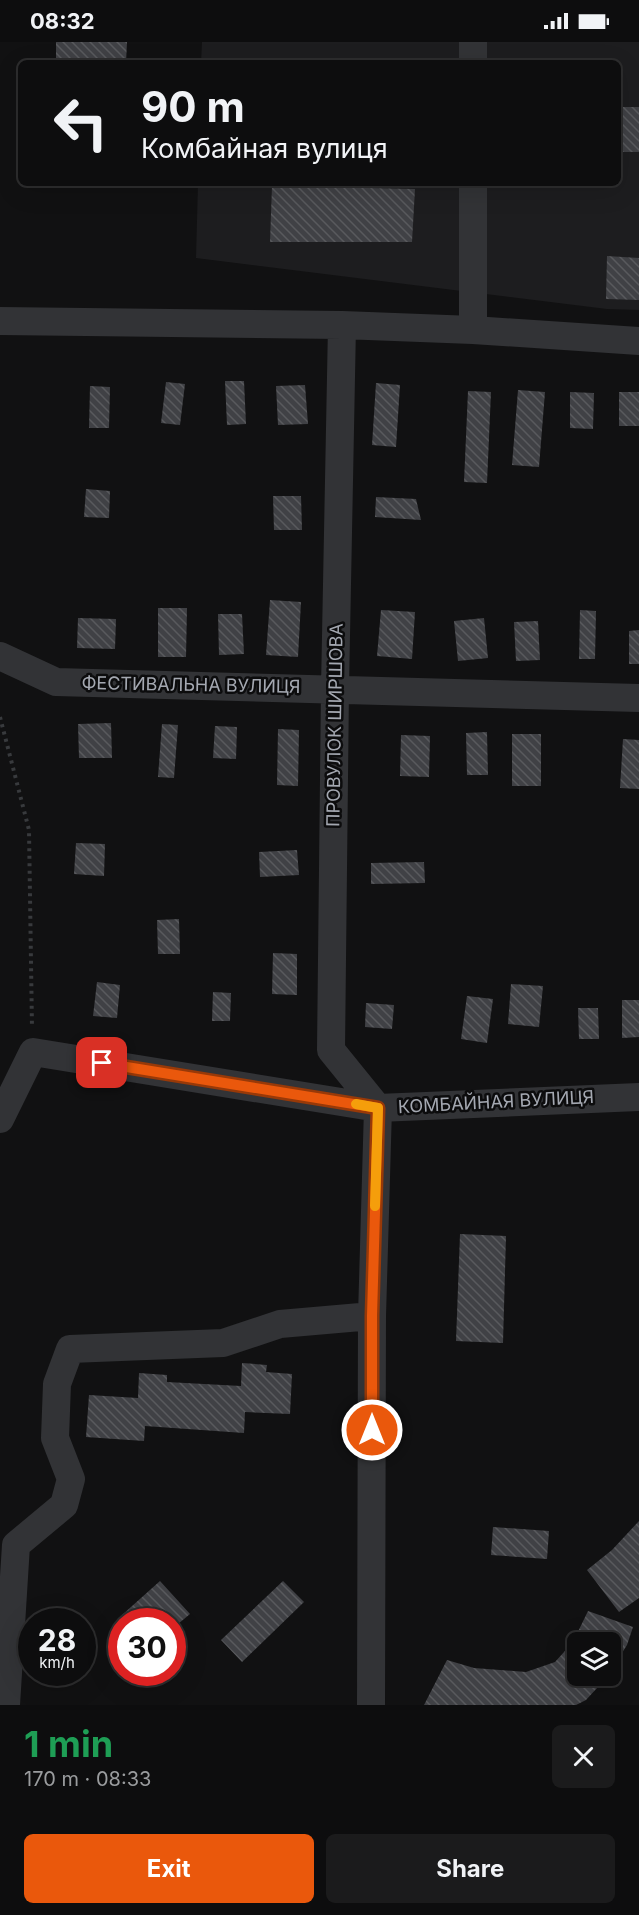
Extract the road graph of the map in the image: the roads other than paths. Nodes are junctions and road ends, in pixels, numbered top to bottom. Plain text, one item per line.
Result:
1 (473, 42) edge
2 (473, 60) edge
3 (473, 186) edge
4 (0, 321) edge
5 (342, 325) junction
6 (472, 330) junction
7 (639, 341) edge
8 (0, 656) edge
9 (335, 688) junction
10 (639, 698) edge
11 (639, 1097) edge
12 (378, 1108) junction
13 (0, 1119) edge
14 (372, 1316) junction
15 (6, 1705) edge
16 (371, 1705) edge

1 - 2 street
3 - 6 street
4 - 5 street
5 - 6 street
5 - 9 street, ПРОВУЛОК ШИРШОВА
6 - 7 street
8 - 9 street, ФЕСТИВАЛЬНА ВУЛИЦЯ
9 - 10 street, ФЕСТИВАЛЬНА ВУЛИЦЯ
9 - 12 street, ПРОВУЛОК ШИРШОВА
11 - 12 street, КОМБАЙНАЯ ВУЛИЦЯ
12 - 13 street, КОМБАЙНАЯ ВУЛИЦЯ
12 - 14 street
14 - 15 street
14 - 16 street

